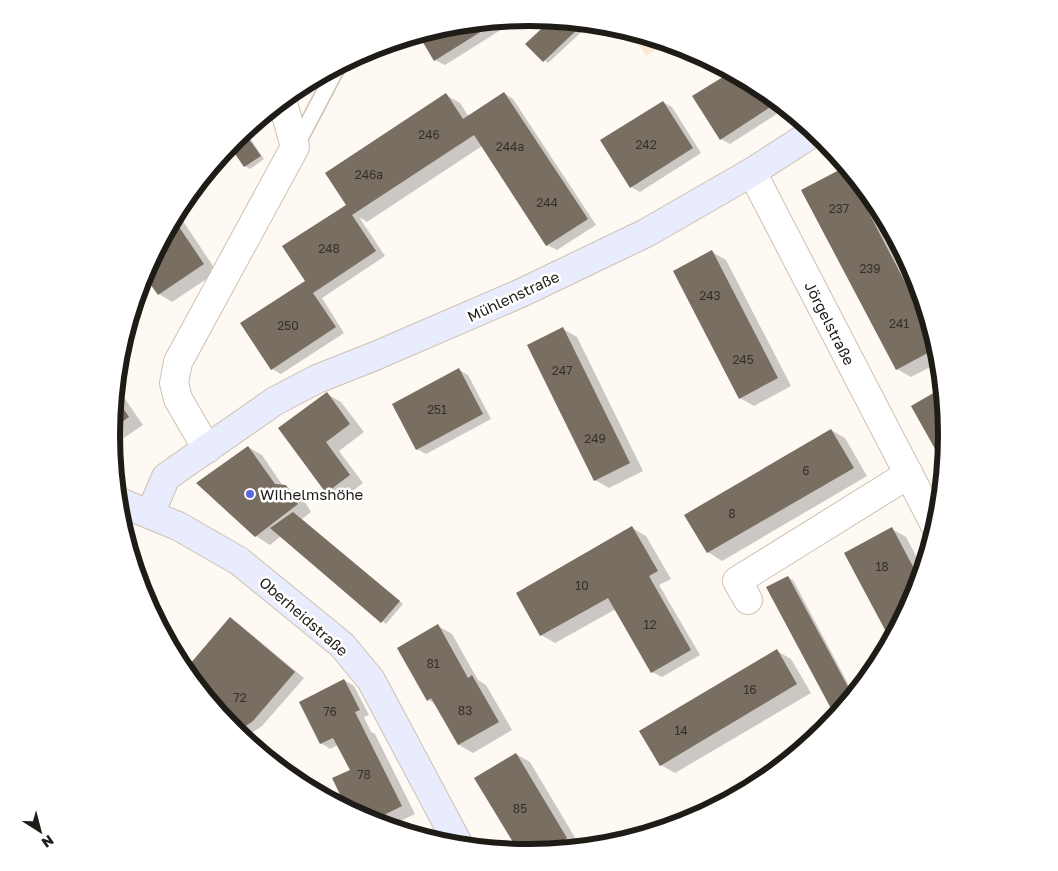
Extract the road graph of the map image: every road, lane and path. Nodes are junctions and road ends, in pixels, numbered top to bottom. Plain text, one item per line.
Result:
1 (332, 76) edge
2 (284, 108) edge
3 (808, 136) edge
4 (295, 147) junction
5 (752, 172) junction
6 (207, 449) junction
7 (908, 474) junction
8 (126, 504) edge
9 (150, 514) junction
10 (930, 515) edge
11 (748, 600) dead end
12 (455, 838) edge

1 - 4 lane
2 - 4 street
3 - 5 street, Mühlenstraße
4 - 6 street
5 - 6 street, Mühlenstraße
5 - 7 street, Jörgelstraße
6 - 9 street, Mühlenstraße
7 - 10 street, Jörgelstraße
7 - 11 street
8 - 9 street, Oberheidstraße
9 - 12 street, Oberheidstraße

